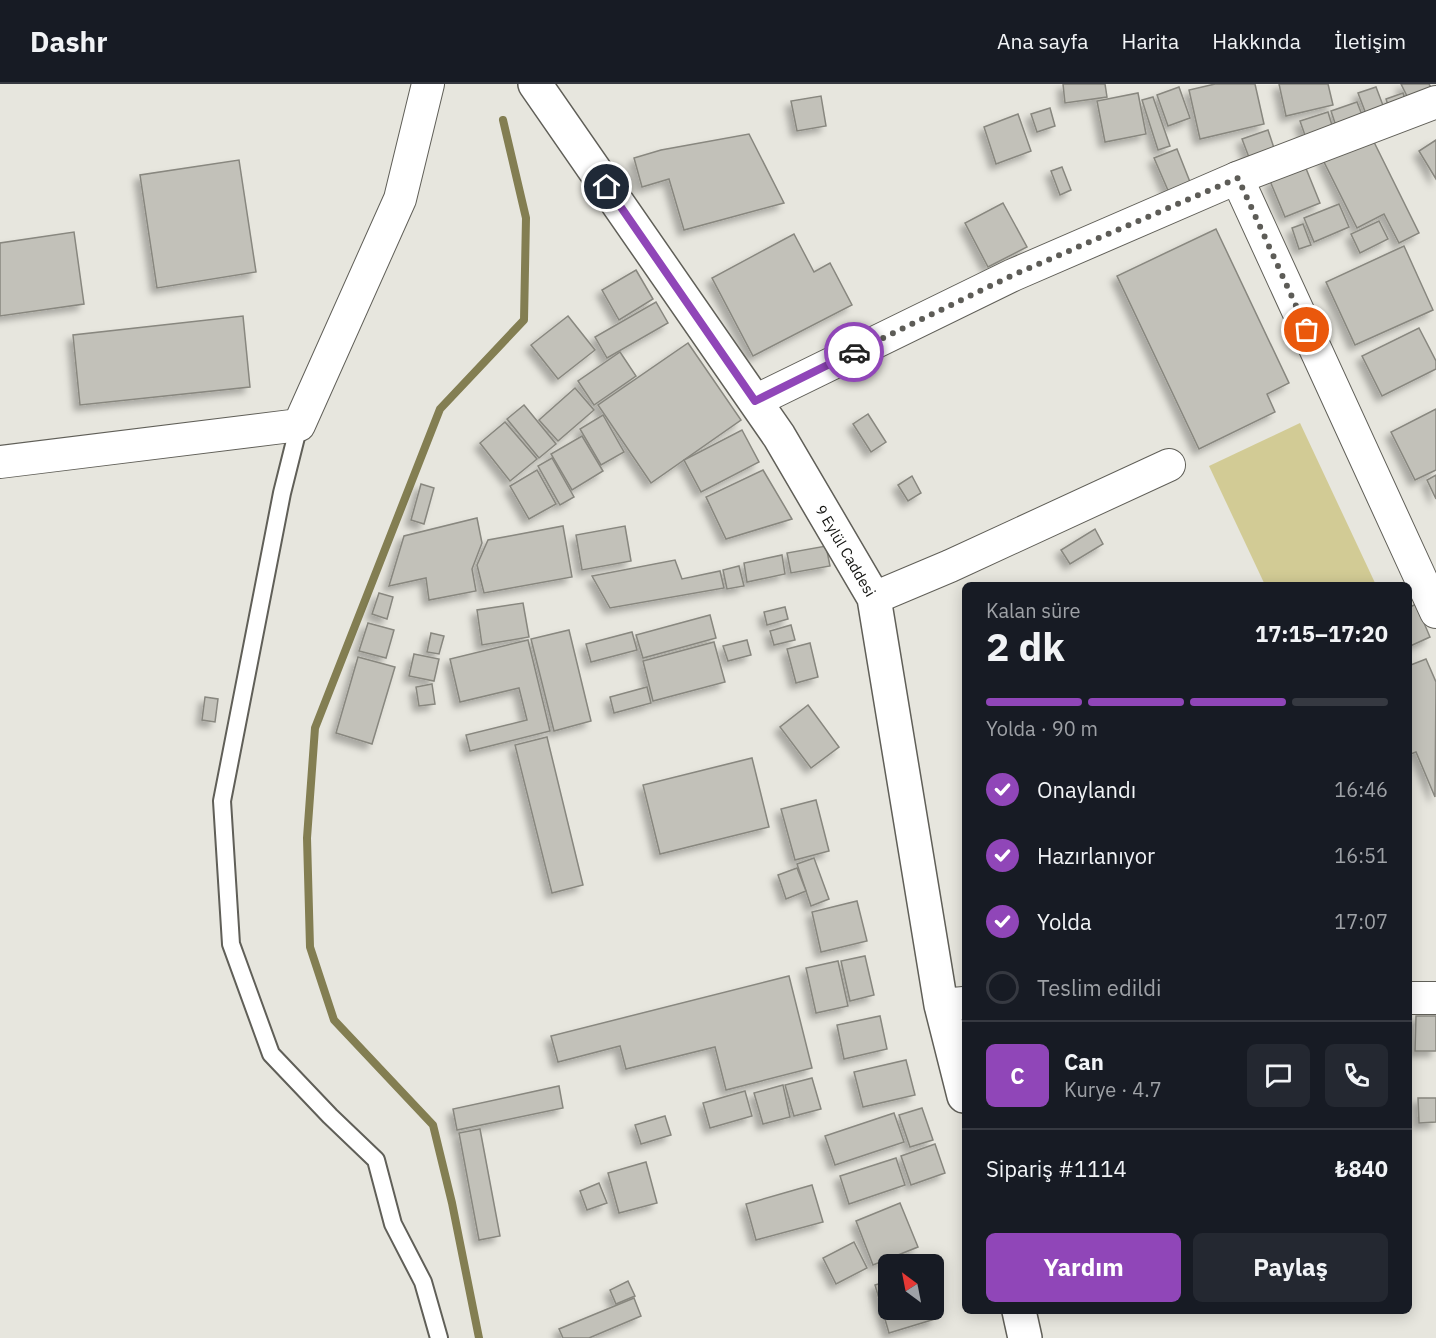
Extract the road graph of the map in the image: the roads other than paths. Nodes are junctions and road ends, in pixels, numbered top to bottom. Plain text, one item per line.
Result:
1 (428, 84) edge
2 (541, 86) edge
3 (1436, 102) edge
4 (1238, 178) junction
5 (755, 401) junction
6 (299, 425) junction
7 (0, 462) edge
8 (1169, 465) dead end
9 (874, 598) junction
10 (1436, 612) edge
11 (1412, 998) edge
12 (1436, 998) edge
13 (953, 1004) edge
14 (962, 1079) edge
15 (1019, 1314) edge
16 (439, 1338) edge
17 (1025, 1338) edge

1 - 6 street
2 - 5 main road, 9 Eylül Caddesi
3 - 4 street
4 - 5 street
4 - 10 street
5 - 9 main road, 9 Eylül Caddesi
6 - 7 street
6 - 16 lane
8 - 9 street
9 - 13 main road, 9 Eylül Caddesi
11 - 12 street
13 - 14 main road, 9 Eylül Caddesi
15 - 17 main road

